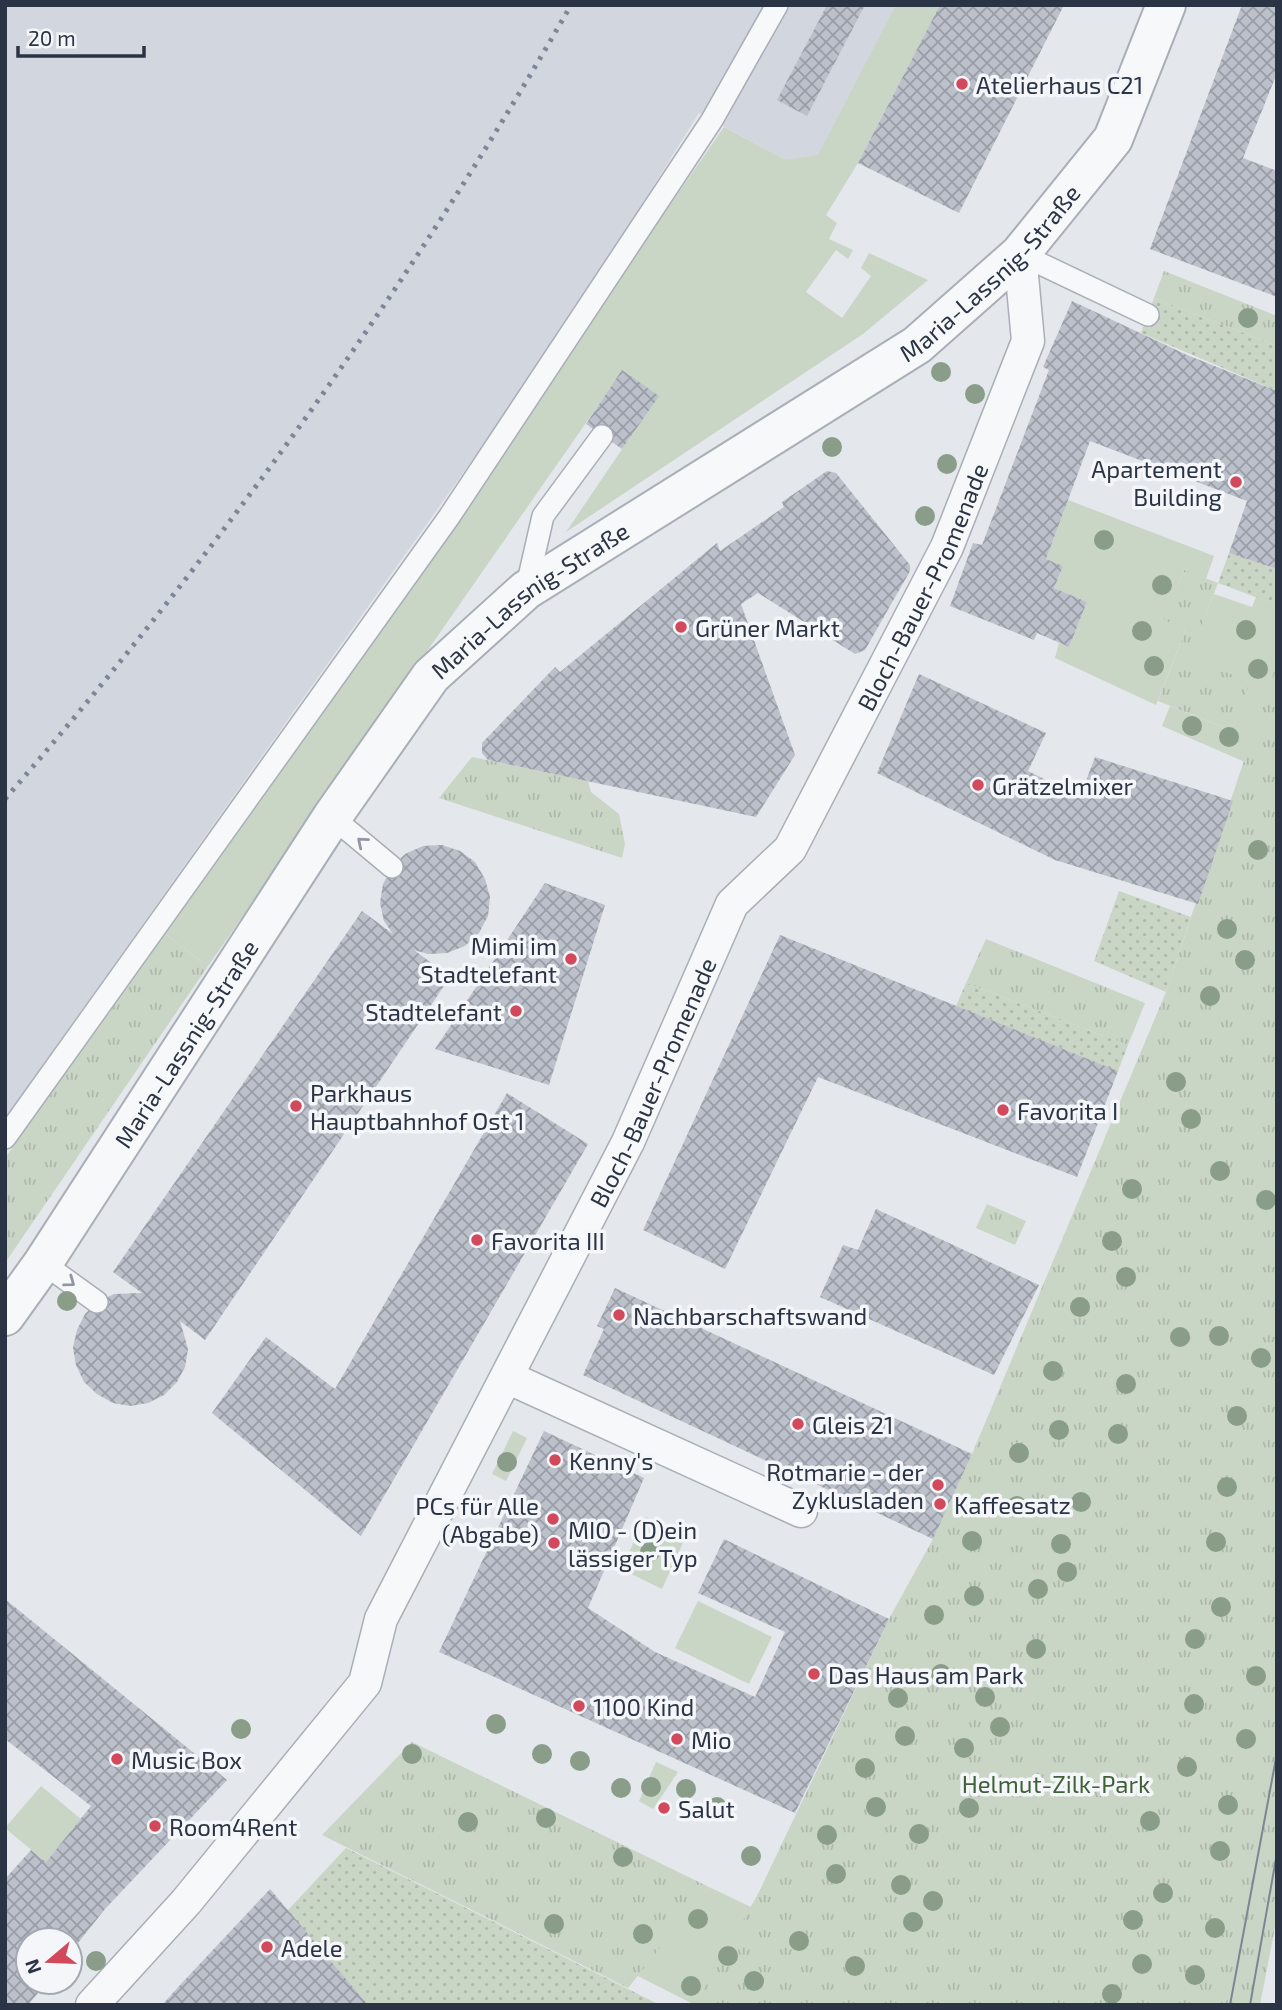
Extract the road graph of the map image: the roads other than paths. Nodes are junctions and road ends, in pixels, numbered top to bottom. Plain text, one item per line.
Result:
1 (777, 5) edge
2 (1166, 5) edge
3 (1020, 254) junction
4 (1148, 315) dead end
5 (602, 436) dead end
6 (526, 590) junction
7 (332, 817) junction
8 (392, 867) dead end
9 (5, 1138) edge
10 (43, 1263) junction
11 (97, 1302) dead end
12 (5, 1316) edge
13 (506, 1377) junction
14 (801, 1511) dead end
15 (92, 2005) edge

1 - 9 lane
2 - 3 street, Maria-Lassnig-Straße
3 - 4 lane
3 - 6 street, Maria-Lassnig-Straße
3 - 13 street, Bloch-Bauer-Promenade
5 - 6 lane
6 - 7 street, Maria-Lassnig-Straße
8 -> 7 lane
7 - 10 street, Maria-Lassnig-Straße
10 -> 11 lane
10 - 12 street, Maria-Lassnig-Straße
13 - 14 street
13 - 15 street, Bloch-Bauer-Promenade

